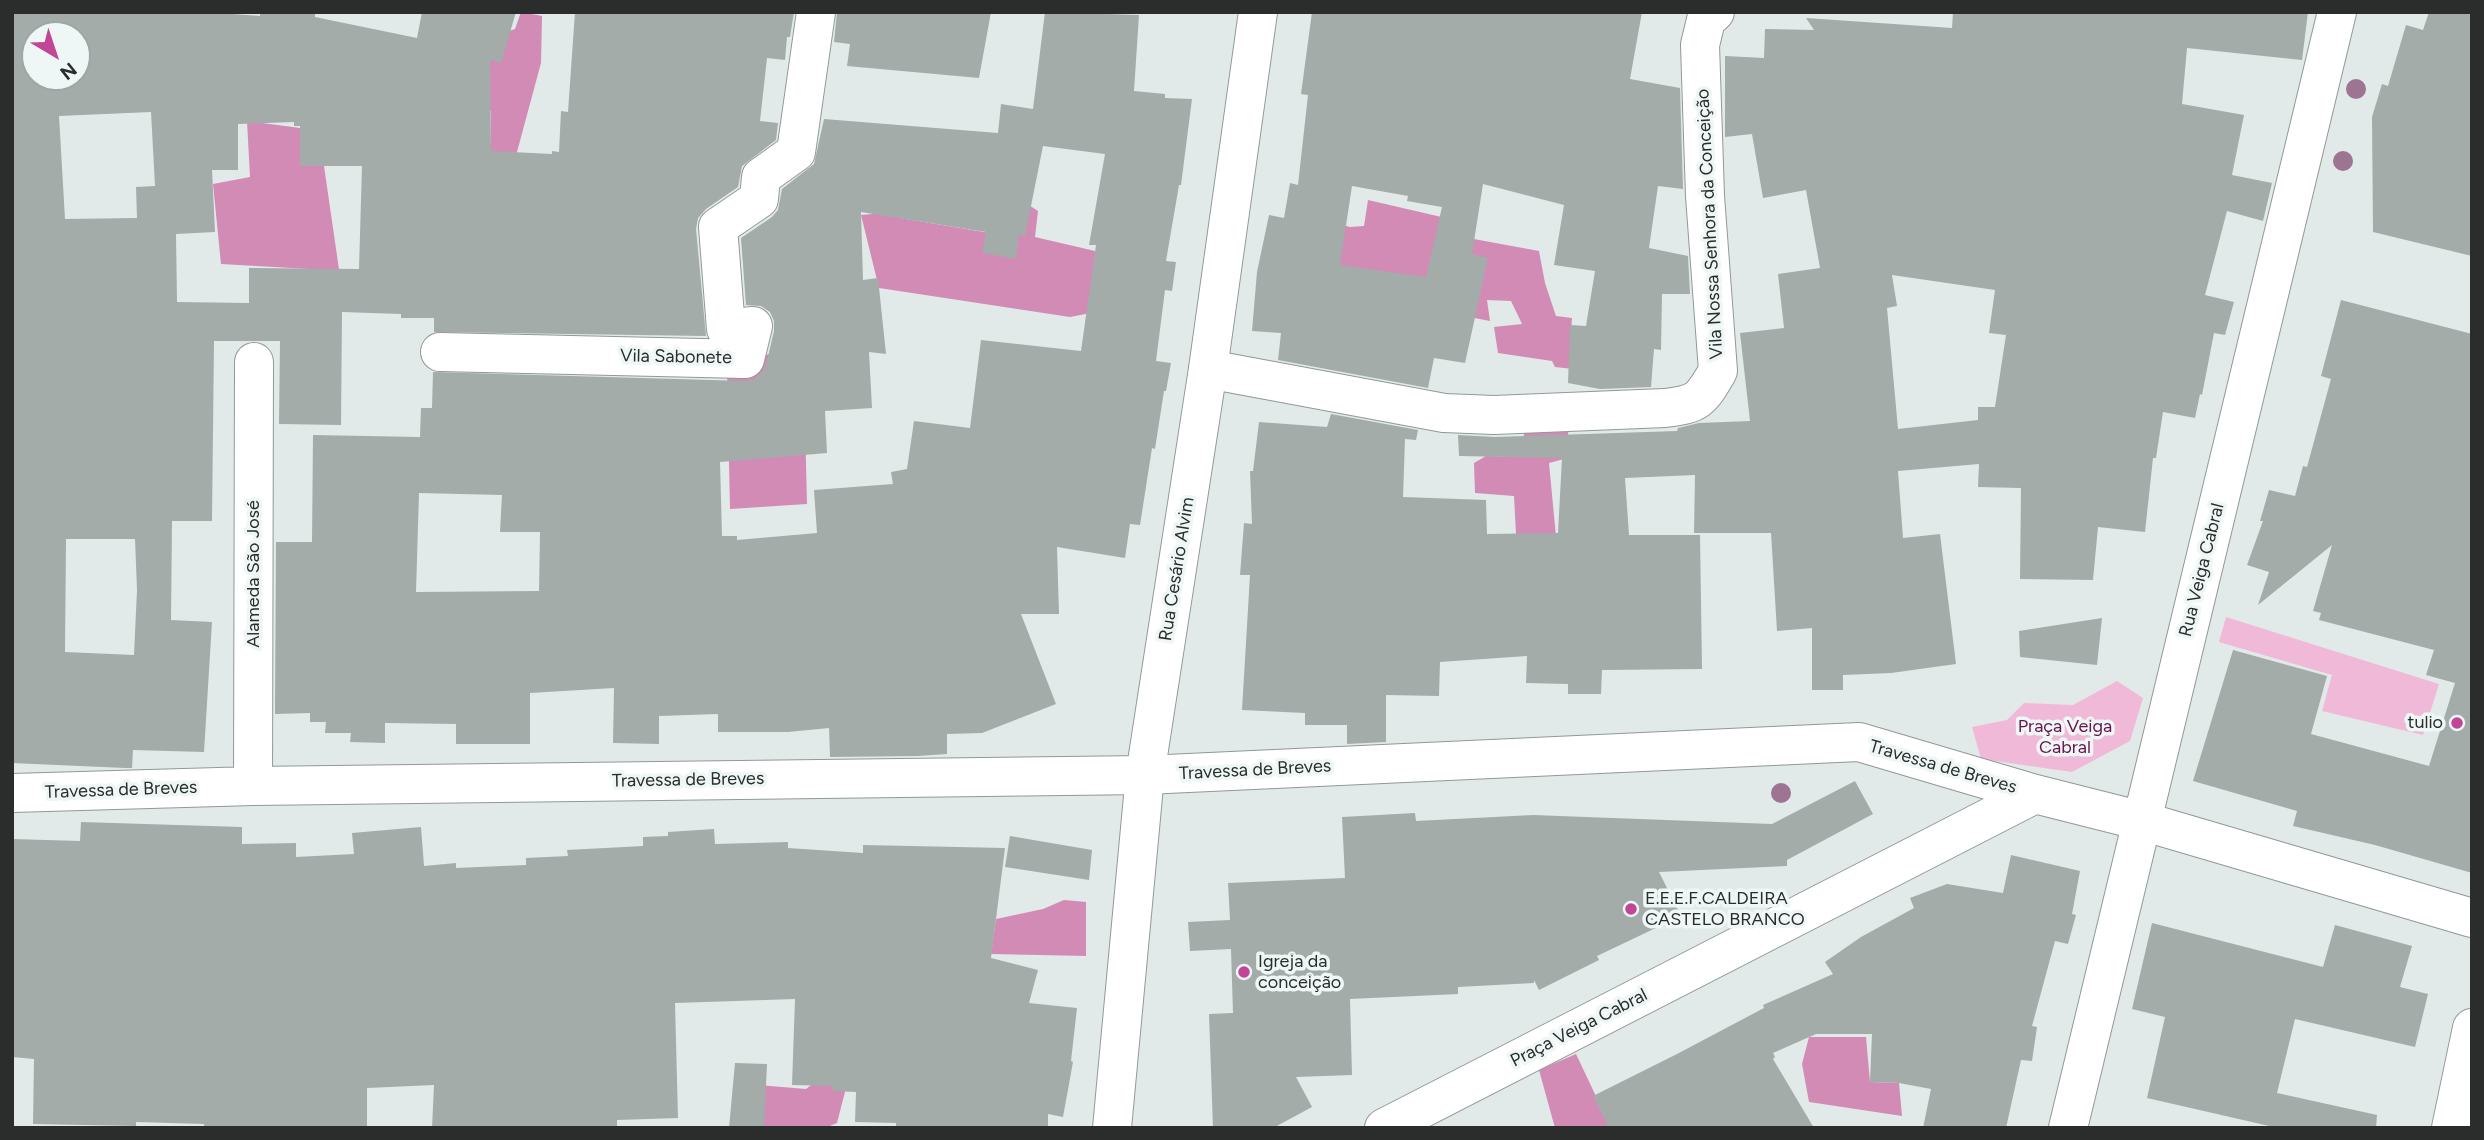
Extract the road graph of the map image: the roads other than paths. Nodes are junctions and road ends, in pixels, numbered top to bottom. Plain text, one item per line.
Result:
1 (816, 12) edge
2 (1258, 12) edge
3 (1714, 12) edge
4 (2337, 12) edge
5 (440, 352) dead end
6 (254, 362) dead end
7 (1208, 369) junction
8 (1145, 775) junction
9 (253, 786) junction
10 (12, 793) edge
11 (2035, 794) junction
12 (2142, 821) junction
13 (2472, 918) edge
14 (2472, 1028) edge
15 (1112, 1128) edge
16 (1384, 1128) edge
17 (2068, 1128) edge
18 (2451, 1128) edge

1 - 5 street, Vila Sabonete
2 - 7 street, Rua Cesário Alvim
3 - 7 street, Vila Nossa Senhora da Conceição
4 - 12 street, Rua Veiga Cabral
6 - 9 street, Alameda São José
7 - 8 street, Rua Cesário Alvim
8 - 9 street, Travessa de Breves
8 - 11 street, Travessa de Breves
8 - 15 street, Rua Cesário Alvim
9 - 10 street, Travessa de Breves
11 - 12 street, Travessa de Breves
11 - 16 street, Praça Veiga Cabral
12 - 13 street, Travessa de Breves
12 - 17 street, Rua Veiga Cabral
14 - 18 street

